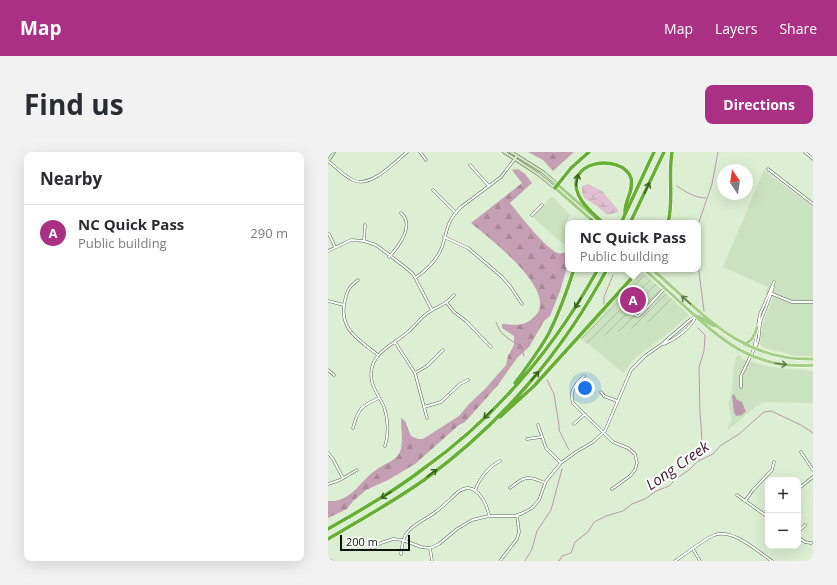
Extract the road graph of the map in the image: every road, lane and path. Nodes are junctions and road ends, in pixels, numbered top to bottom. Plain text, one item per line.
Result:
1 (334, 152) edge
2 (407, 152) edge
3 (420, 152) edge
4 (504, 152) edge
5 (511, 152) edge
6 (589, 152) edge
7 (654, 152) edge
8 (664, 152) edge
9 (672, 152) edge
10 (807, 153) edge
11 (517, 156) junction
12 (813, 159) edge
13 (426, 160) dead end
14 (515, 160) junction
15 (328, 161) edge
16 (618, 161) dead end
17 (588, 162) dead end
18 (470, 165) dead end
19 (768, 169) dead end
20 (489, 186) junction
21 (557, 187) junction
22 (433, 190) dead end
23 (813, 204) edge
24 (542, 205) dead end
25 (401, 212) dead end
26 (456, 213) junction
27 (625, 213) junction
28 (533, 214) dead end
29 (589, 220) edge
30 (598, 220) edge
31 (599, 220) edge
32 (622, 220) edge
33 (631, 220) edge
34 (669, 220) edge
35 (365, 226) dead end
36 (329, 234) edge
37 (444, 237) junction
38 (364, 241) junction
39 (335, 247) junction
40 (328, 251) edge
41 (390, 256) junction
42 (573, 272) edge
43 (596, 272) edge
44 (605, 272) edge
45 (637, 272) edge
46 (647, 272) edge
47 (655, 272) edge
48 (415, 278) junction
49 (358, 280) dead end
50 (665, 288) junction
51 (770, 293) junction
52 (454, 295) dead end
53 (328, 301) edge
54 (813, 302) edge
55 (447, 303) junction
56 (522, 304) dead end
57 (344, 305) junction
58 (432, 310) junction
59 (635, 314) dead end
60 (695, 317) junction
61 (717, 327) junction
62 (757, 328) junction
63 (395, 342) junction
64 (742, 344) junction
65 (490, 347) dead end
66 (754, 349) junction
67 (443, 350) dead end
68 (378, 355) junction
69 (751, 355) junction
70 (813, 359) edge
71 (813, 365) edge
72 (328, 370) edge
73 (415, 373) junction
74 (334, 375) dead end
75 (584, 376) dead end
76 (468, 380) dead end
77 (741, 387) dead end
78 (601, 392) dead end
79 (380, 398) junction
80 (504, 398) junction
81 (617, 402) junction
82 (424, 407) junction
83 (584, 415) junction
84 (427, 418) dead end
85 (574, 424) dead end
86 (490, 425) junction
87 (538, 425) dead end
88 (353, 428) dead end
89 (603, 433) junction
90 (541, 436) junction
91 (527, 439) dead end
92 (385, 446) dead end
93 (801, 452) dead end
94 (328, 453) edge
95 (500, 461) dead end
96 (774, 462) dead end
97 (561, 463) junction
98 (357, 470) dead end
99 (813, 470) edge
100 (813, 477) edge
101 (343, 478) junction
102 (545, 483) junction
103 (328, 484) edge
104 (801, 487) edge
105 (510, 488) dead end
106 (612, 489) dead end
107 (475, 491) junction
108 (737, 495) dead end
109 (745, 501) junction
110 (517, 515) junction
111 (765, 515) edge
112 (489, 516) junction
113 (805, 525) dead end
114 (328, 529) edge
115 (801, 529) edge
116 (328, 539) edge
117 (801, 539) edge
118 (403, 540) junction
119 (811, 543) dead end
120 (430, 548) junction
121 (372, 549) dead end
122 (693, 549) junction
123 (401, 554) dead end
124 (432, 561) edge
125 (500, 561) edge
126 (675, 561) edge
127 (700, 561) edge
128 (772, 561) edge

1 - 15 main road
2 - 15 street
3 - 13 street
4 - 14 main road
5 - 11 main road
6 - 21 highway
7 - 27 highway
33 -> 8 highway
9 - 34 highway
10 - 12 street
11 - 14 street
11 - 21 main road
14 - 20 street
14 - 21 main road
16 - 27 highway
31 -> 17 highway
18 - 20 street
19 - 23 street
20 - 26 street
21 - 29 main road
21 - 30 main road
22 - 26 street
24 - 28 street
25 - 41 street
26 - 37 street
27 - 32 highway
35 - 38 street
36 - 39 street
37 - 48 street
37 - 56 street
38 - 39 street
38 - 41 street
39 - 40 street
41 - 48 street
42 - 80 highway
43 -> 80 highway
86 -> 44 highway
45 - 86 highway
46 - 50 main road
61 -> 47 main road
48 - 58 street
49 - 57 street
50 - 59 street
50 - 60 main road
51 - 54 street
51 - 62 street
51 - 66 street
52 - 55 street
53 - 57 street
55 - 58 street
55 - 65 street
57 - 68 street
58 - 63 street
60 - 61 main road
60 - 69 main road
60 - 81 street
61 - 64 main road
62 - 64 main road
62 - 66 street
63 - 68 street
63 - 73 street
64 - 66 main road
66 - 69 street
66 - 70 main road
67 - 73 street
68 - 79 street
69 -> 71 main road
69 - 77 street
72 - 74 street
73 - 82 street
75 - 83 street
76 - 82 street
78 - 81 street
79 - 88 street
79 - 92 street
80 -> 114 highway
81 - 89 street
82 - 84 street
83 - 85 street
83 - 89 street
116 -> 86 highway
87 - 90 street
89 - 97 street
89 - 106 street
90 - 91 street
90 - 97 street
93 - 99 street
94 - 101 street
95 - 107 street
96 - 109 street
97 - 102 street
98 - 101 street
100 - 104 street
101 - 103 street
102 - 105 street
102 - 110 street
107 - 112 street
107 - 118 street
108 - 109 street
109 - 111 street
110 - 112 street
110 - 125 street
112 - 120 street
113 - 115 street
117 - 119 street
118 - 120 street
118 - 121 street
118 - 123 street
120 - 124 street
122 - 126 street
122 - 127 street
122 - 128 street

